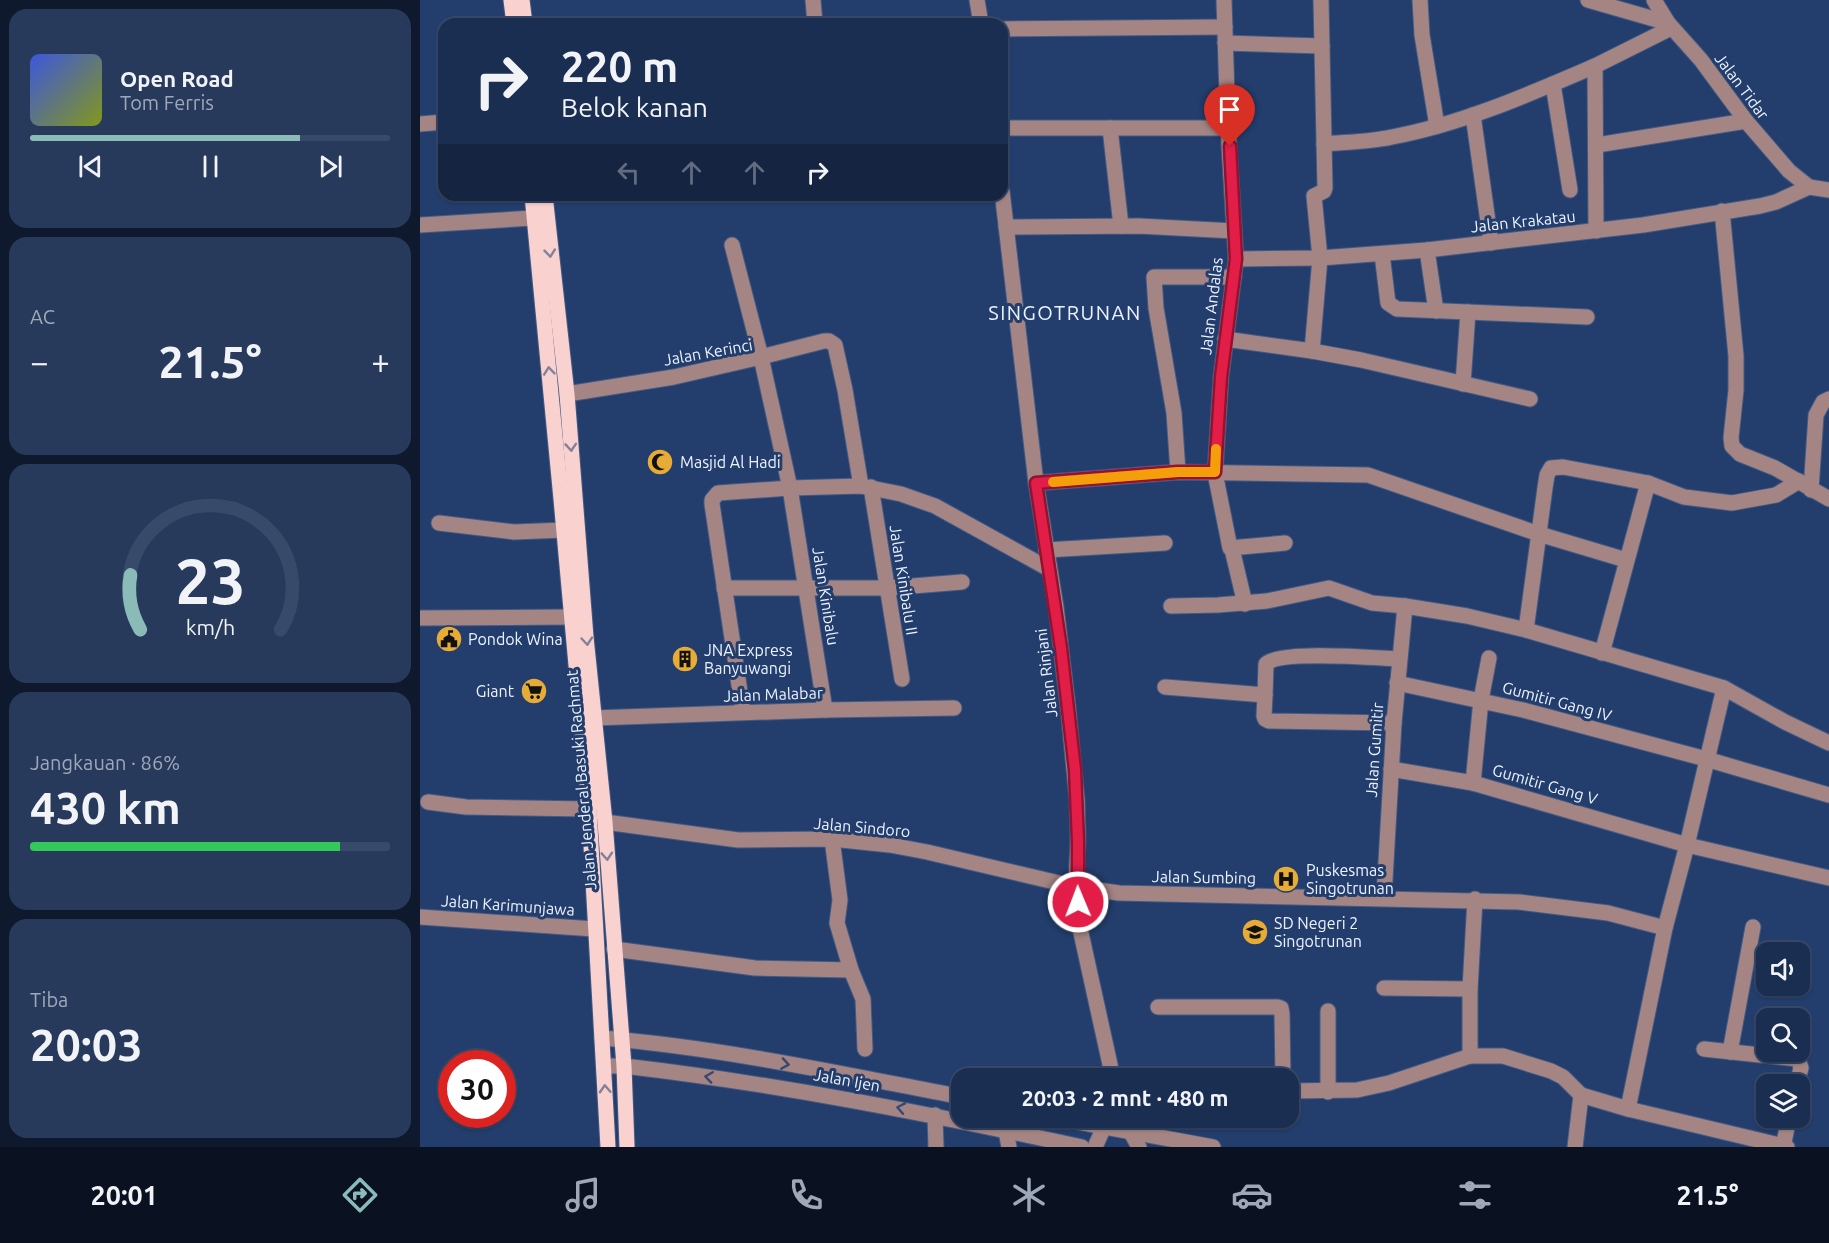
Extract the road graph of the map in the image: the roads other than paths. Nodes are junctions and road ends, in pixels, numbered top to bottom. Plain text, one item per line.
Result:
1 (511, 0) edge
2 (522, 0) edge
3 (813, 0) edge
4 (977, 0) edge
5 (1224, 0) edge
6 (1321, 0) edge
7 (1420, 0) edge
8 (1588, 0) edge
9 (1654, 0) edge
10 (513, 18) edge
11 (524, 18) edge
12 (814, 18) edge
13 (980, 18) edge
14 (1670, 25) junction
15 (1225, 27) junction
16 (1008, 29) edge
17 (1225, 43) junction
18 (1322, 46) junction
19 (1595, 66) junction
20 (1553, 84) junction
21 (1473, 115) junction
22 (438, 122) edge
23 (1746, 122) junction
24 (420, 124) edge
25 (1437, 126) junction
26 (1008, 128) edge
27 (1110, 128) junction
28 (1228, 128) junction
29 (1324, 144) junction
30 (1597, 145) junction
31 (1809, 187) junction
32 (1570, 190) dead end
33 (1829, 190) edge
34 (532, 201) edge
35 (546, 201) edge
36 (1003, 201) edge
37 (1722, 211) junction
38 (533, 218) junction
39 (420, 225) edge
40 (1121, 226) junction
41 (1006, 227) junction
42 (1234, 231) junction
43 (1596, 231) junction
44 (1491, 243) junction
45 (732, 245) dead end
46 (1427, 250) junction
47 (1382, 254) junction
48 (1320, 258) junction
49 (1236, 259) junction
50 (1234, 277) junction
51 (1436, 310) junction
52 (1468, 312) junction
53 (1587, 317) dead end
54 (1225, 339) junction
55 (1312, 351) junction
56 (760, 357) junction
57 (1463, 384) junction
58 (567, 394) junction
59 (1530, 399) dead end
60 (1829, 399) edge
61 (1178, 472) junction
62 (1215, 472) junction
63 (1036, 483) junction
64 (1648, 483) junction
65 (1805, 486) junction
66 (866, 487) junction
67 (790, 488) junction
68 (1829, 500) edge
69 (439, 523) dead end
70 (564, 530) junction
71 (1539, 534) junction
72 (1165, 543) dead end
73 (1285, 543) dead end
74 (1232, 549) junction
75 (1046, 550) junction
76 (573, 554) junction
77 (1626, 560) junction
78 (1049, 569) junction
79 (962, 582) dead end
80 (724, 588) junction
81 (888, 588) junction
82 (807, 589) junction
83 (1245, 604) junction
84 (1171, 606) dead end
85 (1405, 606) junction
86 (571, 617) junction
87 (420, 618) edge
88 (1526, 630) junction
89 (1602, 653) junction
90 (1490, 657) dead end
91 (1399, 659) junction
92 (902, 679) dead end
93 (1397, 683) junction
94 (1165, 687) dead end
95 (1724, 688) junction
96 (1265, 695) junction
97 (1480, 700) junction
98 (954, 708) dead end
99 (825, 710) junction
100 (743, 712) junction
101 (594, 718) junction
102 (1394, 723) junction
103 (1829, 743) edge
104 (1707, 759) junction
105 (1391, 770) junction
106 (1473, 783) junction
107 (1829, 795) edge
108 (428, 802) dead end
109 (589, 809) junction
110 (605, 822) junction
111 (832, 839) junction
112 (1687, 845) junction
113 (1829, 878) edge
114 (1076, 887) junction
115 (1384, 897) junction
116 (1475, 899) junction
117 (420, 917) edge
118 (1753, 927) dead end
119 (1665, 928) junction
120 (594, 929) junction
121 (614, 949) junction
122 (851, 970) junction
123 (1384, 988) dead end
124 (1470, 988) junction
125 (1158, 1007) dead end
126 (1328, 1011) dead end
127 (602, 1038) junction
128 (621, 1040) junction
129 (865, 1049) dead end
130 (1704, 1049) dead end
131 (1730, 1052) junction
132 (1470, 1056) junction
133 (604, 1066) junction
134 (624, 1066) junction
135 (1111, 1068) edge
136 (1283, 1068) edge
137 (1800, 1074) edge
138 (1299, 1091) edge
139 (1328, 1092) junction
140 (951, 1095) edge
141 (1581, 1095) junction
142 (1628, 1109) junction
143 (935, 1115) junction
144 (1103, 1128) edge
145 (1116, 1128) edge
146 (1788, 1128) edge
147 (1006, 1131) junction
148 (1135, 1140) edge
149 (608, 1147) edge
150 (627, 1147) edge
151 (936, 1147) edge
152 (1009, 1147) edge
153 (1082, 1147) edge
154 (1095, 1147) edge
155 (1213, 1147) edge
156 (1575, 1147) edge
157 (1784, 1147) edge

1 - 10 main road
2 - 11 main road
3 - 12 street
4 - 13 street
5 - 15 street, Jalan Andalas
6 - 18 street
7 - 25 street
8 - 14 street
9 - 14 street, Jalan Tidar
14 - 19 street
14 - 23 street, Jalan Tidar
15 - 16 street
15 - 17 street, Jalan Andalas
17 - 18 street
17 - 28 street, Jalan Andalas
18 - 29 street
19 - 20 street
19 - 30 street
20 - 21 street
20 - 32 street
21 - 25 street
21 - 44 street
22 - 24 street
23 - 30 street
23 - 31 street, Jalan Tidar
25 - 29 street
26 - 27 street
27 - 28 street
27 - 40 street
28 - 42 street, Jalan Andalas
29 - 48 street
30 - 43 street
31 - 33 street
31 - 37 street, Jalan Krakatau
34 - 38 main road, Jalan Jenderal Basuki Rachmat
35 -> 58 main road, Jalan Jenderal Basuki Rachmat
36 - 41 street, Jalan Rinjani
37 - 43 street, Jalan Krakatau
37 - 65 street
38 - 39 street
70 -> 38 main road, Jalan Jenderal Basuki Rachmat
40 - 41 street
40 - 42 street
41 - 63 street, Jalan Rinjani
42 - 49 street, Jalan Andalas
43 - 44 street, Jalan Krakatau
44 - 46 street, Jalan Krakatau
45 - 56 street
46 - 47 street, Jalan Krakatau
46 - 51 street
47 - 48 street, Jalan Krakatau
47 - 51 street
48 - 49 street, Jalan Krakatau
48 - 55 street
49 - 50 street, Jalan Andalas
50 - 54 street, Jalan Andalas
50 - 61 street
51 - 52 street
52 - 53 street
52 - 57 street
54 - 55 street
54 - 62 street, Jalan Andalas
55 - 57 street
56 - 58 street, Jalan Kerinci
56 - 66 street, Jalan Kinibalu II
56 - 67 street, Jalan Kerinci
57 - 59 street
58 -> 76 main road, Jalan Jenderal Basuki Rachmat
60 - 65 street
61 - 62 street
61 - 63 street
62 - 71 street
62 - 74 street, Jalan Andalas
63 - 75 street, Jalan Rinjani
64 - 65 street
64 - 71 street
64 - 77 street
65 - 68 street
66 - 67 street
66 - 78 street
66 - 81 street, Jalan Kinibalu II
67 - 80 street
67 - 82 street, Jalan Kinibalu
69 - 70 street
70 - 76 main road, Jalan Jenderal Basuki Rachmat
71 - 77 street
71 - 88 street
72 - 75 street
73 - 74 street
74 - 83 street, Jalan Andalas
75 - 78 street, Jalan Rinjani
76 - 86 main road, Jalan Jenderal Basuki Rachmat
76 -> 101 main road, Jalan Jenderal Basuki Rachmat
77 - 89 street
78 - 114 street, Jalan Rinjani
79 - 81 street
80 - 82 street
80 - 100 street
81 - 82 street
81 - 92 street, Jalan Kinibalu II
82 - 99 street, Jalan Kinibalu
83 - 84 street
83 - 85 street
85 - 88 street
85 - 91 street, Jalan Gumitir
86 - 87 street
86 - 109 main road, Jalan Jenderal Basuki Rachmat
88 - 89 street
89 - 95 street
90 - 97 street
91 - 93 street, Jalan Gumitir
91 - 96 street
93 - 97 street, Gumitir Gang IV
93 - 102 street, Jalan Gumitir
94 - 96 street
95 - 103 street
95 - 104 street
96 - 102 street
97 - 104 street, Gumitir Gang IV
97 - 106 street
98 - 99 street, Jalan Malabar
99 - 100 street, Jalan Malabar
100 - 101 street, Jalan Malabar
101 - 110 main road, Jalan Jenderal Basuki Rachmat
102 - 105 street, Jalan Gumitir
104 - 107 street, Gumitir Gang IV
104 - 112 street
105 - 106 street, Gumitir Gang V
105 - 115 street, Jalan Gumitir
106 - 112 street, Gumitir Gang V
108 - 109 street
109 - 120 main road, Jalan Jenderal Basuki Rachmat
110 - 111 street, Jalan Sindoro
110 -> 121 main road, Jalan Jenderal Basuki Rachmat
111 - 114 street, Jalan Sindoro
111 - 122 street
112 - 113 street, Gumitir Gang V
112 - 119 street
114 - 115 street, Jalan Sumbing
114 - 135 street, Jalan Rinjani
115 - 116 street, Jalan Sumbing
116 - 119 street, Jalan Sumbing
116 - 124 street
117 - 120 street, Jalan Karimunjawa
118 - 131 street
119 - 142 street
120 - 127 main road, Jalan Jenderal Basuki Rachmat
121 - 122 street
121 - 128 main road, Jalan Jenderal Basuki Rachmat
122 - 129 street
123 - 124 street
124 - 132 street
125 - 136 street
126 - 139 street
127 - 128 street, Jalan Ijen
127 - 133 main road, Jalan Jenderal Basuki Rachmat
128 - 134 main road, Jalan Jenderal Basuki Rachmat
128 -> 140 street, Jalan Ijen
130 - 131 street
131 - 137 street
132 - 139 street
132 - 141 street
133 - 134 street, Jalan Ijen
149 -> 133 main road, Jalan Jenderal Basuki Rachmat
143 -> 134 street, Jalan Ijen
134 - 150 main road, Jalan Jenderal Basuki Rachmat
138 - 139 street
141 - 142 street
141 - 156 street
142 - 157 street
143 - 147 street, Jalan Ijen
143 - 151 street
144 - 154 street
145 - 148 street
146 - 157 street
147 - 152 street
147 - 153 street, Jalan Ijen
148 - 155 street

